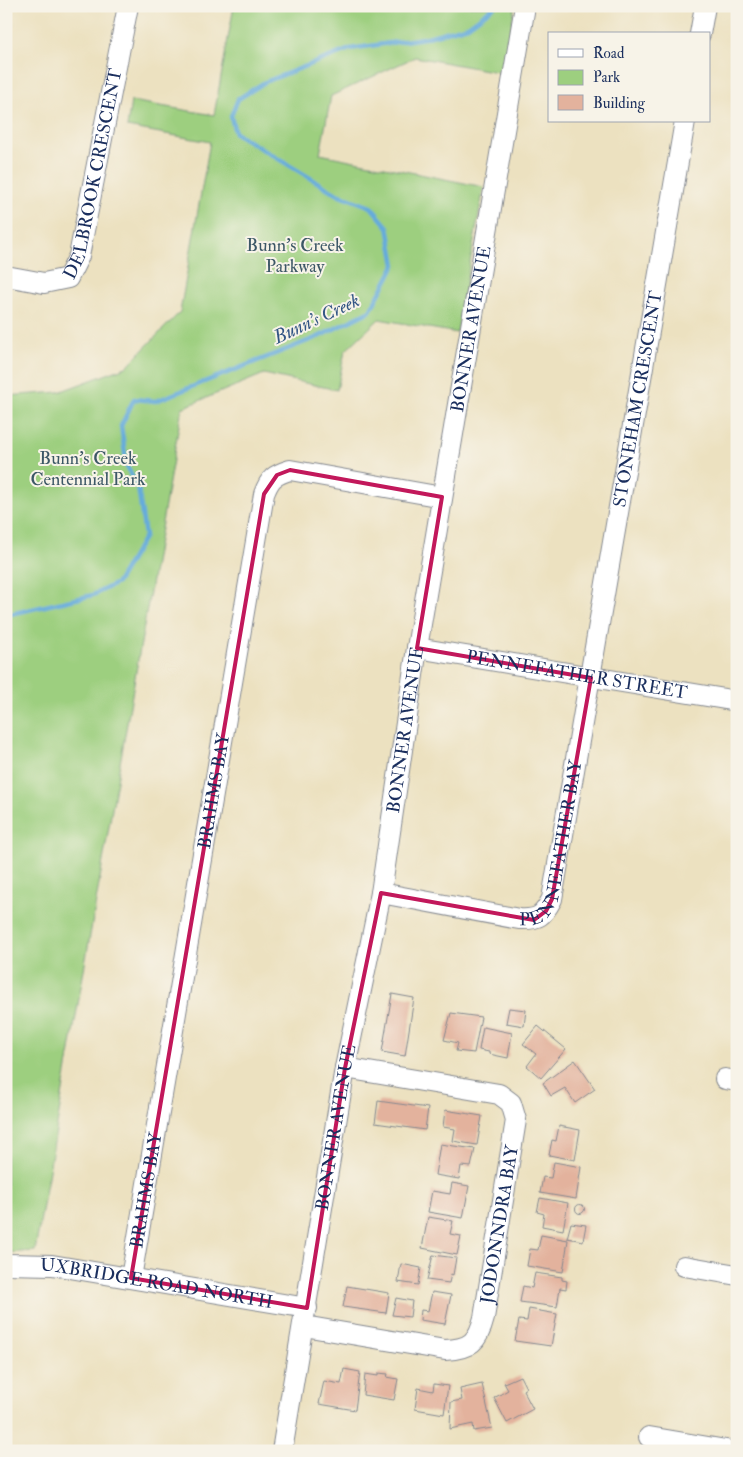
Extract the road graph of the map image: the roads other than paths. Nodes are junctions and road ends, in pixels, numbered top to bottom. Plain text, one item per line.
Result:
1 (128, 6) edge
2 (525, 6) edge
3 (705, 6) edge
4 (700, 32) edge
5 (686, 122) edge
6 (6, 276) edge
7 (442, 497) junction
8 (417, 648) junction
9 (591, 678) junction
10 (737, 701) edge
11 (381, 893) junction
12 (346, 1068) junction
13 (6, 1264) edge
14 (684, 1266) dead end
15 (737, 1275) edge
16 (131, 1278) junction
17 (305, 1317) junction
18 (649, 1437) dead end
19 (282, 1451) edge
20 (732, 1451) edge

1 - 6 street, DELBROOK CRESCENT
2 - 7 street, BONNER AVENUE
3 - 4 street
5 - 9 street, STONEHAM CRESCENT
7 - 8 street, BONNER AVENUE
7 - 16 street, BRAHMS BAY
8 - 9 street, PENNEFATHER STREET
8 - 11 street, BONNER AVENUE
9 - 10 street, PENNEFATHER STREET
9 - 11 street, PENNEFATHER BAY
11 - 12 street, BONNER AVENUE
12 - 17 street, BONNER AVENUE
12 - 17 street, JODONNDRA BAY
13 - 16 street, UXBRIDGE ROAD NORTH
14 - 15 street
16 - 17 street, UXBRIDGE ROAD NORTH
17 - 19 street, BONNER AVENUE
18 - 20 street

